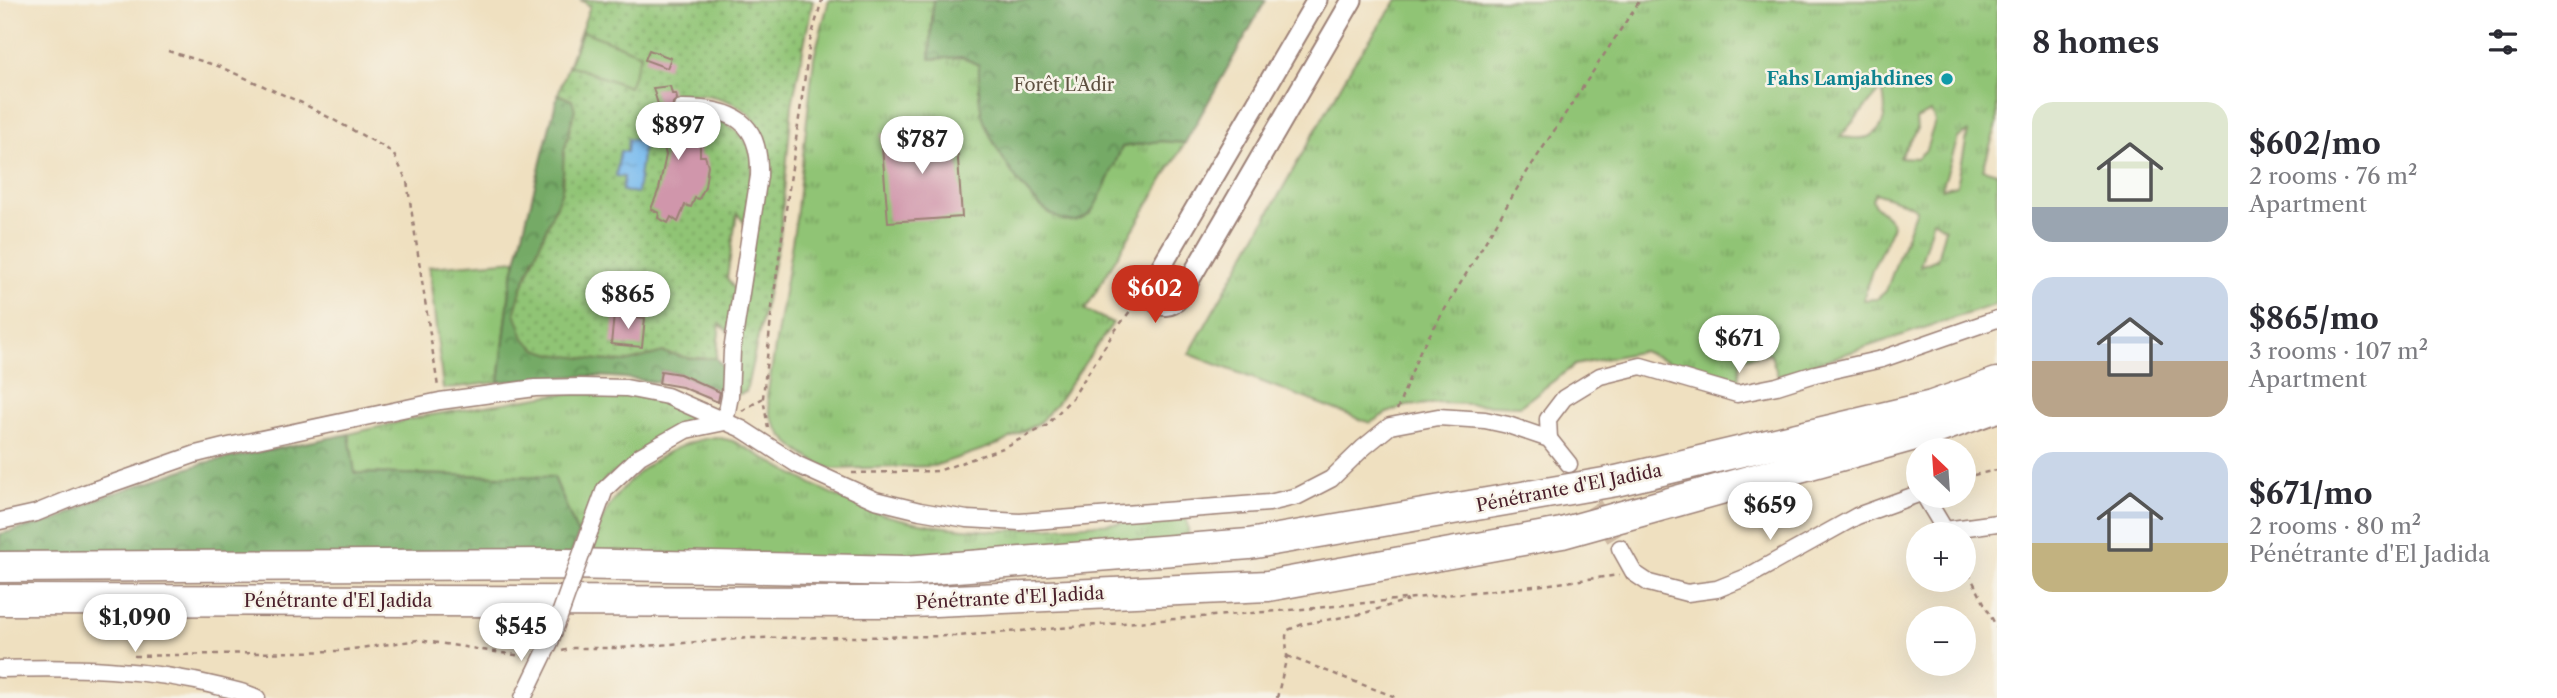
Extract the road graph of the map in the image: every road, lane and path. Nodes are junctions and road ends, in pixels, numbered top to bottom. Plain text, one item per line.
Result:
1 (822, 0) edge
2 (1317, 0) edge
3 (1352, 0) edge
4 (1640, 0) edge
5 (168, 51) dead end
6 (682, 108) dead end
7 (1150, 286) junction
8 (1997, 319) edge
9 (1997, 383) edge
10 (440, 401) junction
11 (1997, 407) edge
12 (725, 422) junction
13 (1391, 426) junction
14 (1549, 439) junction
15 (772, 448) junction
16 (1569, 464) dead end
17 (1997, 470) edge
18 (1976, 474) edge
19 (823, 475) junction
20 (1906, 498) edge
21 (1932, 508) edge
22 (0, 521) edge
23 (1997, 523) edge
24 (1620, 548) tunnel mouth
25 (0, 567) edge
26 (1634, 573) junction
27 (1976, 587) edge
28 (1415, 598) junction
29 (0, 600) edge
30 (1997, 628) edge
31 (548, 649) junction
32 (128, 656) dead end
33 (1287, 656) junction
34 (0, 668) edge
35 (257, 698) edge
36 (523, 698) edge
37 (1277, 698) edge
38 (1398, 698) edge

1 - 15 path
2 - 7 street
3 - 7 street
4 - 13 path
5 - 10 path
6 - 12 street
7 - 19 path
8 - 14 street
9 - 25 highway, Pénétrante d'El Jadida
10 - 12 street
10 - 22 street
11 - 29 highway, Pénétrante d'El Jadida
12 - 15 street
12 - 31 street, bridge
13 - 14 street
13 - 19 street
14 - 16 street
15 - 19 street
17 - 18 path
20 - 26 street
21 - 23 street
24 - 26 street
26 - 28 path
27 - 30 path
28 - 31 path
28 - 33 path
31 - 32 path
31 - 36 street
33 - 37 path
33 - 38 path
34 - 35 street

